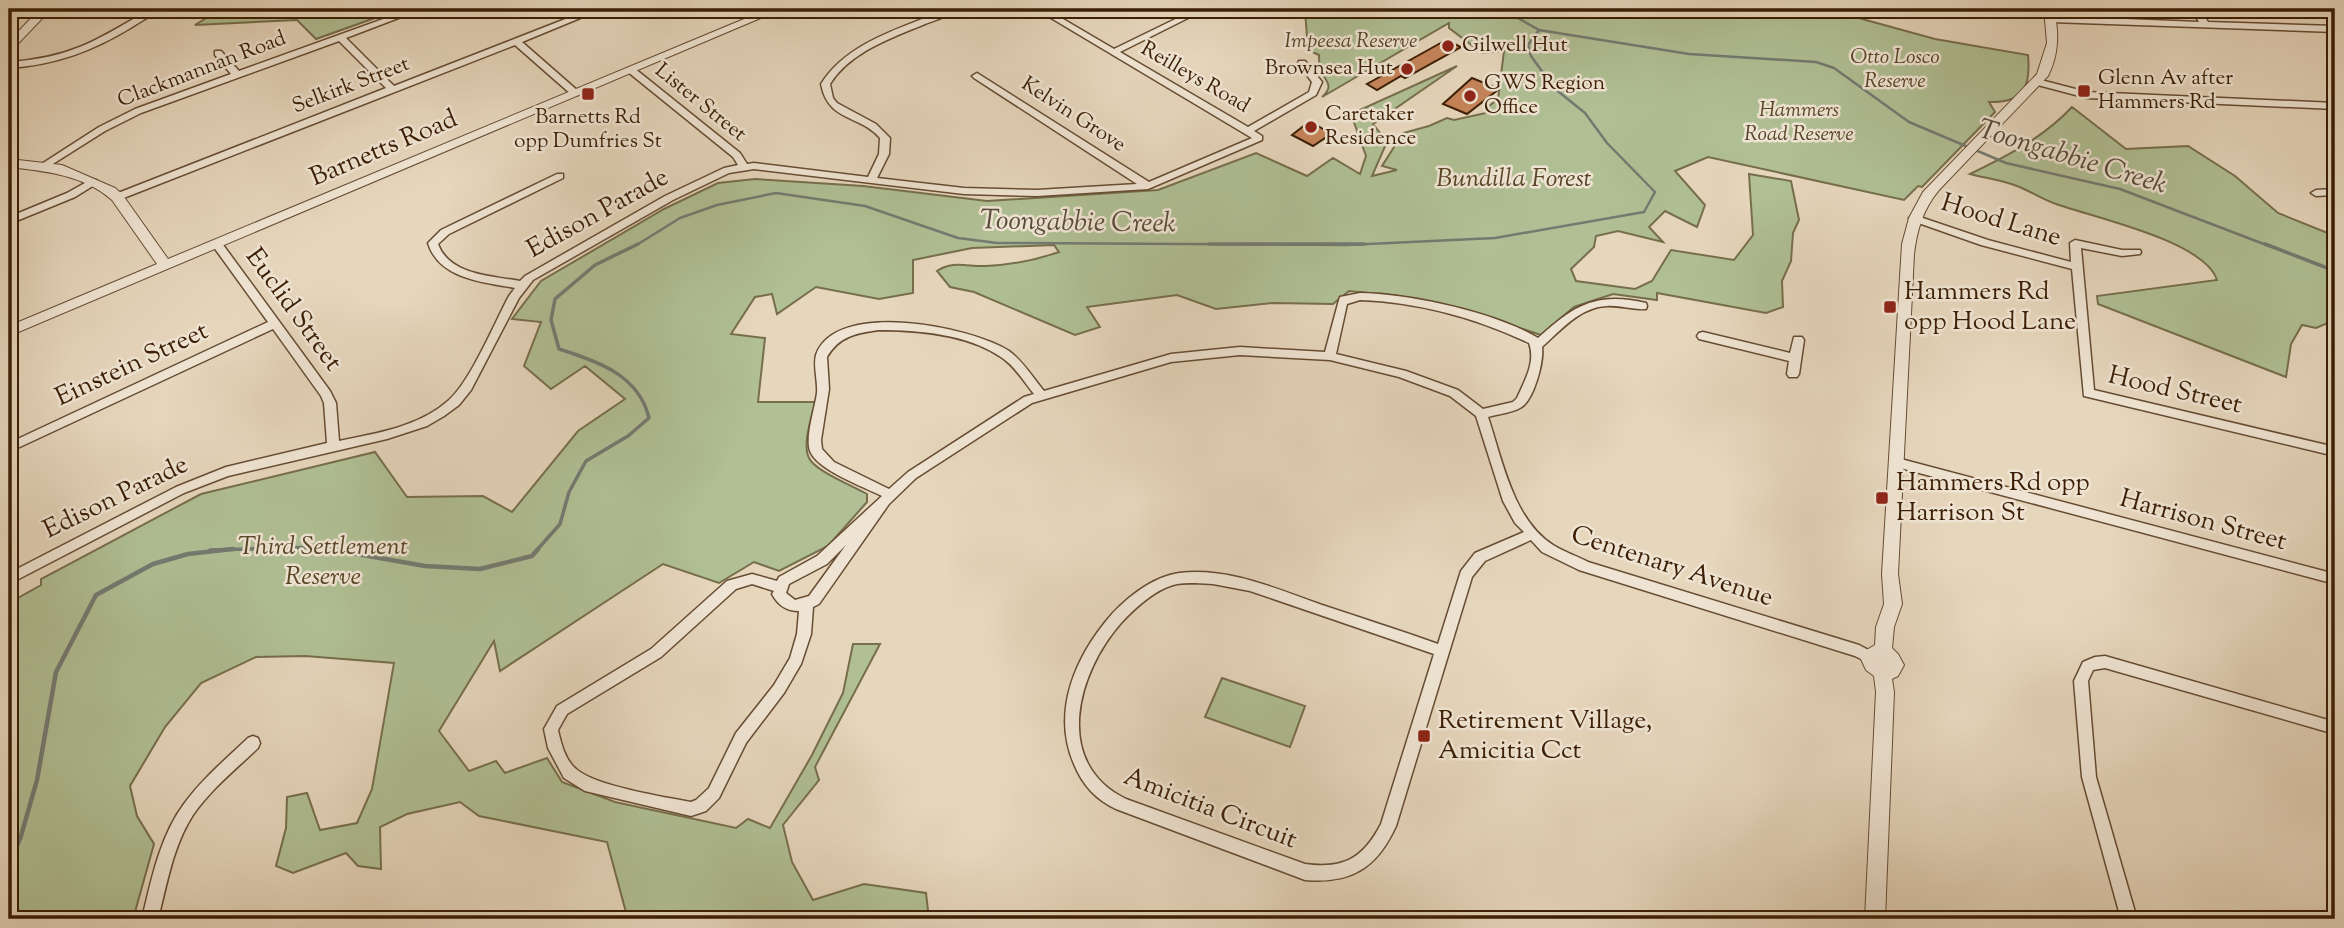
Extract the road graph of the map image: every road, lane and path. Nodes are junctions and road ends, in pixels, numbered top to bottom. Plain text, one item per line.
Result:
1 (46, 9) edge
2 (155, 9) edge
3 (418, 9) edge
4 (598, 9) edge
5 (777, 9) edge
6 (955, 9) edge
7 (1040, 9) edge
8 (1202, 9) edge
9 (2196, 9) edge
10 (2050, 14) edge
11 (2204, 23) junction
12 (2335, 29) edge
13 (340, 37) junction
14 (516, 41) junction
15 (9, 47) edge
16 (1114, 52) junction
17 (218, 53) dead end
18 (1302, 63) dead end
19 (9, 65) edge
20 (631, 70) junction
21 (237, 75) junction
22 (978, 76) dead end
23 (2037, 82) junction
24 (392, 89) junction
25 (575, 93) junction
26 (2335, 106) edge
27 (1248, 131) junction
28 (1259, 138) joint
29 (9, 163) edge
30 (45, 165) junction
31 (743, 166) junction
32 (560, 176) dead end
33 (873, 178) junction
34 (92, 182) junction
35 (1148, 186) junction
36 (2335, 192) edge
37 (2316, 193) dead end
38 (117, 197) junction
39 (1914, 218) junction
40 (9, 221) edge
41 (217, 244) junction
42 (2136, 252) dead end
43 (165, 265) junction
44 (2075, 266) junction
45 (520, 285) junction
46 (1643, 306) dead end
47 (274, 324) junction
48 (9, 331) edge
49 (1703, 336) dead end
50 (1798, 340) dead end
51 (1537, 345) junction
52 (1330, 356) junction
53 (1795, 358) junction
54 (1793, 374) dead end
55 (1041, 395) junction
56 (1481, 414) junction
57 (332, 447) junction
58 (9, 448) edge
59 (2335, 452) edge
60 (1897, 463) junction
61 (887, 499) junction
62 (1532, 534) junction
63 (9, 579) edge
64 (2335, 579) edge
65 (780, 587) junction
66 (806, 604) junction
67 (1442, 651) junction
68 (1878, 660) junction
69 (2335, 728) edge
70 (253, 743) dead end
71 (150, 919) edge
72 (1875, 919) edge
73 (2129, 919) edge

1 - 15 street
2 - 19 street
3 - 13 street, Clackmannan Road
4 - 14 street, Selkirk Street
5 - 20 street, Barnetts Road
6 - 33 street
7 - 16 street, Reilleys Road
8 - 16 street
9 - 11 street
10 - 11 street
10 - 23 street
11 - 12 street
13 - 21 street, Clackmannan Road
13 - 24 street
14 - 24 street, Selkirk Street
14 - 25 street
16 - 27 street, Reilleys Road
17 - 21 street
18 - 27 street
20 - 25 street, Barnetts Road
20 - 31 street, Lister Street
21 - 30 street, Clackmannan Road
22 - 35 street, Kelvin Grove
23 - 26 street
23 - 39 street
24 - 38 street, Selkirk Street
25 - 41 street, Barnetts Road
27 - 28 street, Reilleys Road
28 - 35 street, Edison Parade
29 - 30 street
30 - 34 street
31 - 33 street, Edison Parade
31 - 45 street, Edison Parade
32 - 45 street
33 - 35 street, Edison Parade
34 - 38 street
34 - 40 street
36 - 37 street
38 - 43 street
39 - 44 street, Hood Lane
39 - 60 street
41 - 43 street, Barnetts Road
41 - 47 street, Euclid Street
42 - 44 street
43 - 48 street, Barnetts Road
44 - 59 street, Hood Street
45 - 57 street, Edison Parade
46 - 51 street
47 - 57 street, Euclid Street
47 - 58 street, Einstein Street
49 - 53 street
50 - 53 street
51 - 52 street
51 - 56 street
52 - 55 street
52 - 56 street
53 - 54 street
55 - 61 street
55 - 61 street
56 - 62 street, Centenary Avenue
57 - 63 street, Edison Parade
60 - 64 street, Harrison Street
60 - 68 street
61 - 65 street
61 - 66 street
62 - 67 street, Amicitia Circuit
62 - 68 street, Centenary Avenue
65 - 66 street
65 - 66 street
67 - 67 street, Amicitia Circuit
68 - 72 street
69 - 73 street
70 - 71 street

